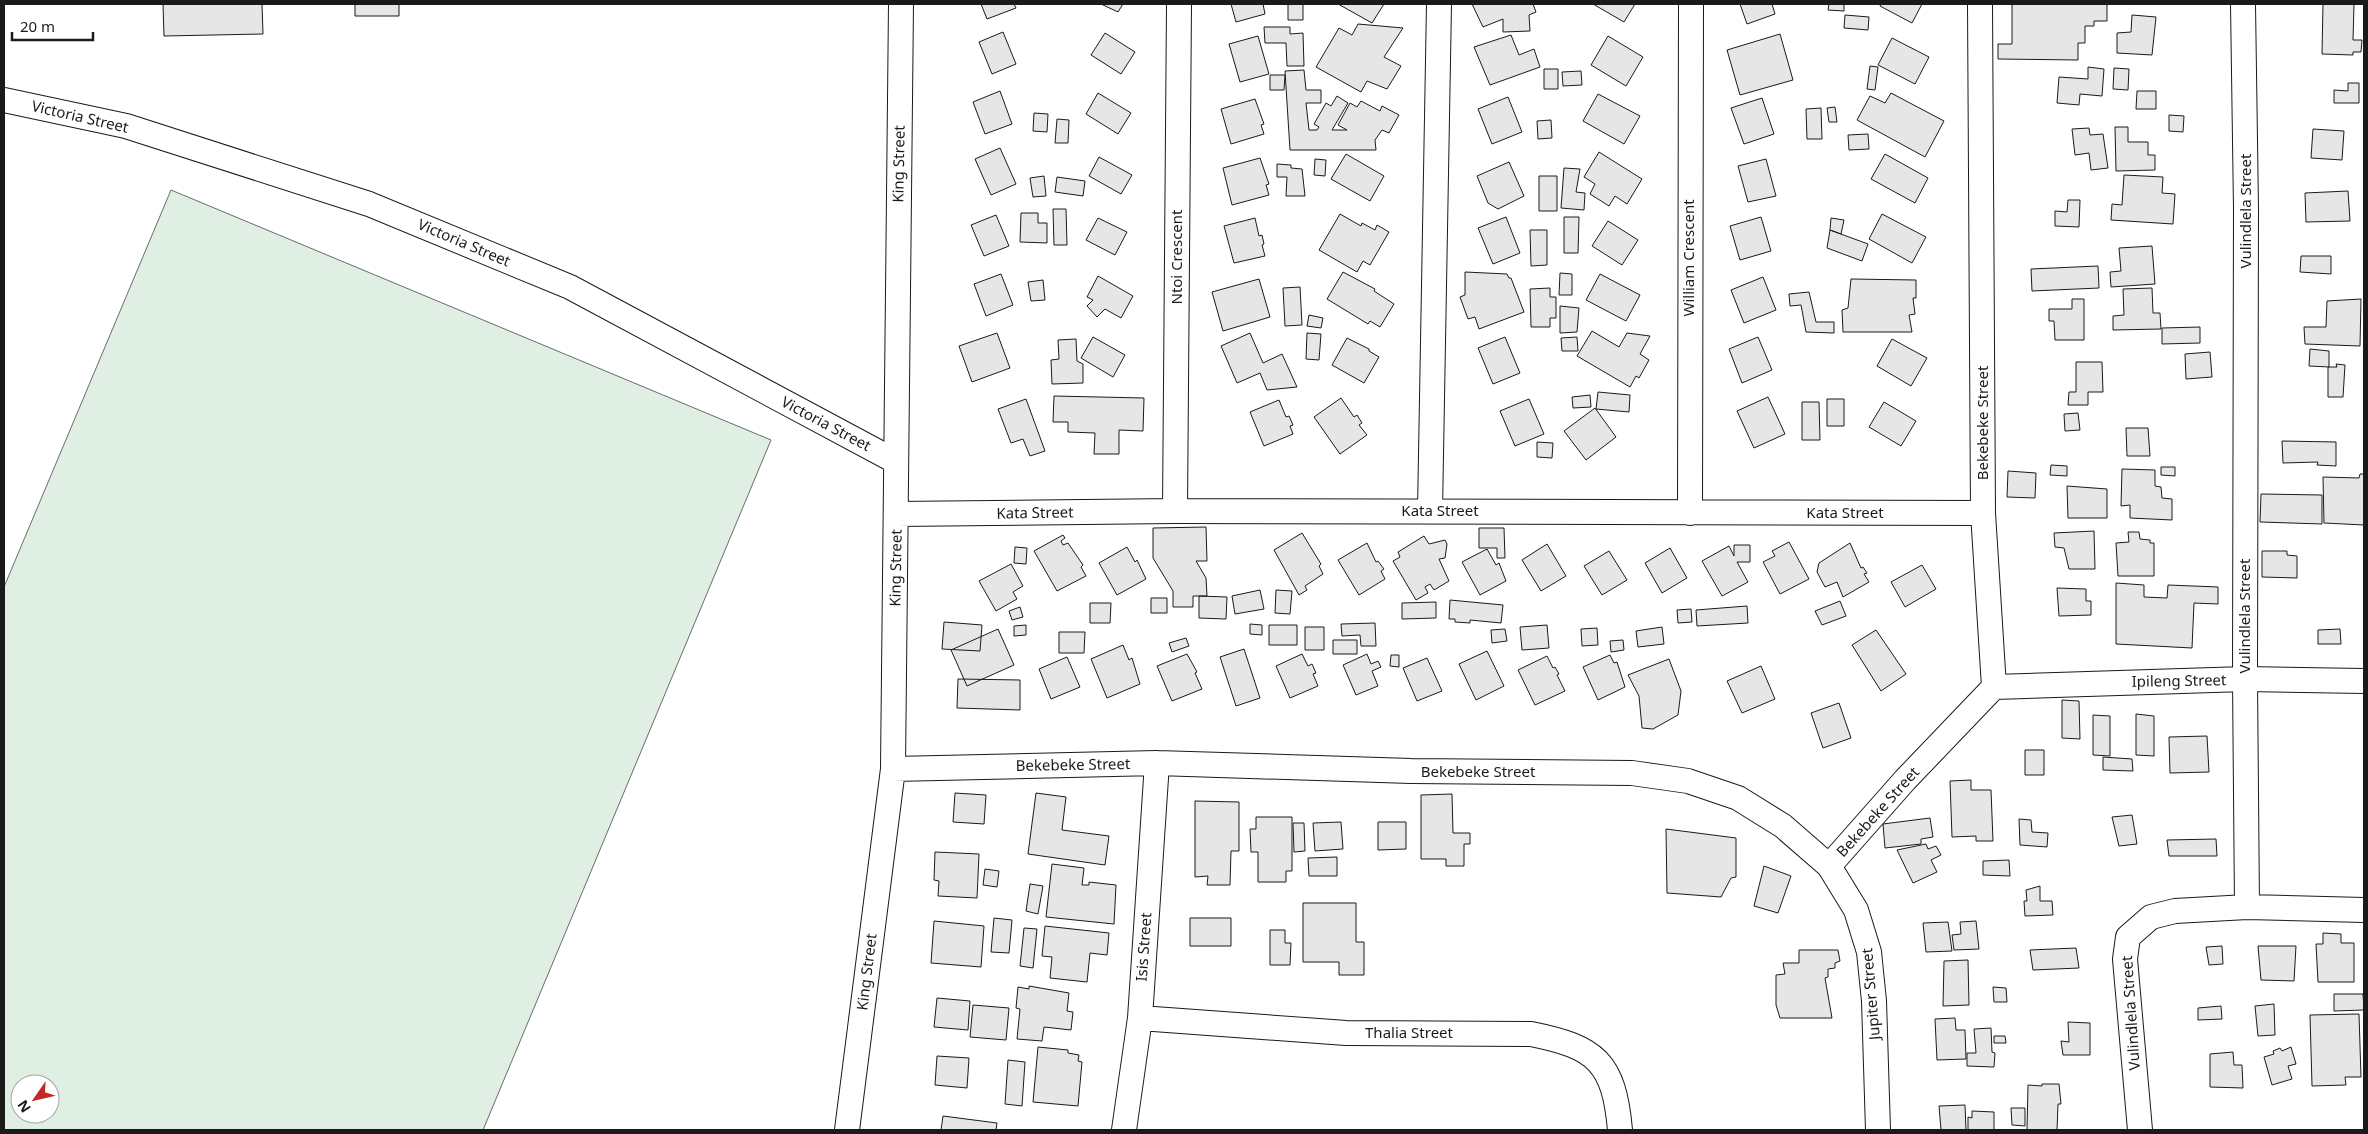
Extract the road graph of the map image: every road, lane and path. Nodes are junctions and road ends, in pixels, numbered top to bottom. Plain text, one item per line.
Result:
1 (901, 4) edge
2 (1179, 4) edge
3 (1439, 4) edge
4 (1691, 4) edge
5 (1980, 4) edge
6 (2243, 4) edge
7 (4, 100) edge
8 (895, 461) junction
9 (1175, 511) junction
10 (1430, 511) junction
11 (1690, 513) junction
12 (1983, 513) junction
13 (896, 514) junction
14 (2244, 679) junction
15 (2364, 681) edge
16 (1994, 687) junction
17 (1156, 763) junction
18 (894, 769) junction
19 (1829, 866) junction
20 (2247, 907) junction
21 (2364, 910) edge
22 (1140, 1018) junction
23 (847, 1130) edge
24 (1124, 1130) edge
25 (1620, 1130) edge
26 (1878, 1130) edge
27 (2140, 1130) edge

1 - 8 street, King Street
2 - 9 street, Ntoi Crescent
3 - 10 street
4 - 11 street, William Crescent
5 - 12 street, Bekebeke Street
6 - 14 street, Vulindlela Street
7 - 8 street, Victoria Street
8 - 13 street, King Street
9 - 10 street, Kata Street
9 - 13 street, Kata Street
10 - 11 street, Kata Street
11 - 12 street, Kata Street
12 - 16 street, Bekebeke Street
13 - 18 street, King Street
14 - 15 street, Ipileng Street
14 - 16 street, Ipileng Street
14 - 20 street, Vulindlela Street
16 - 19 street, Bekebeke Street
17 - 18 street, Bekebeke Street
17 - 19 street, Bekebeke Street
17 - 22 street, Isis Street
18 - 23 street, King Street
19 - 26 street, Jupiter Street
20 - 21 street
20 - 27 street, Vulindlela Street
22 - 24 street, Isis Street
22 - 25 street, Thalia Street

